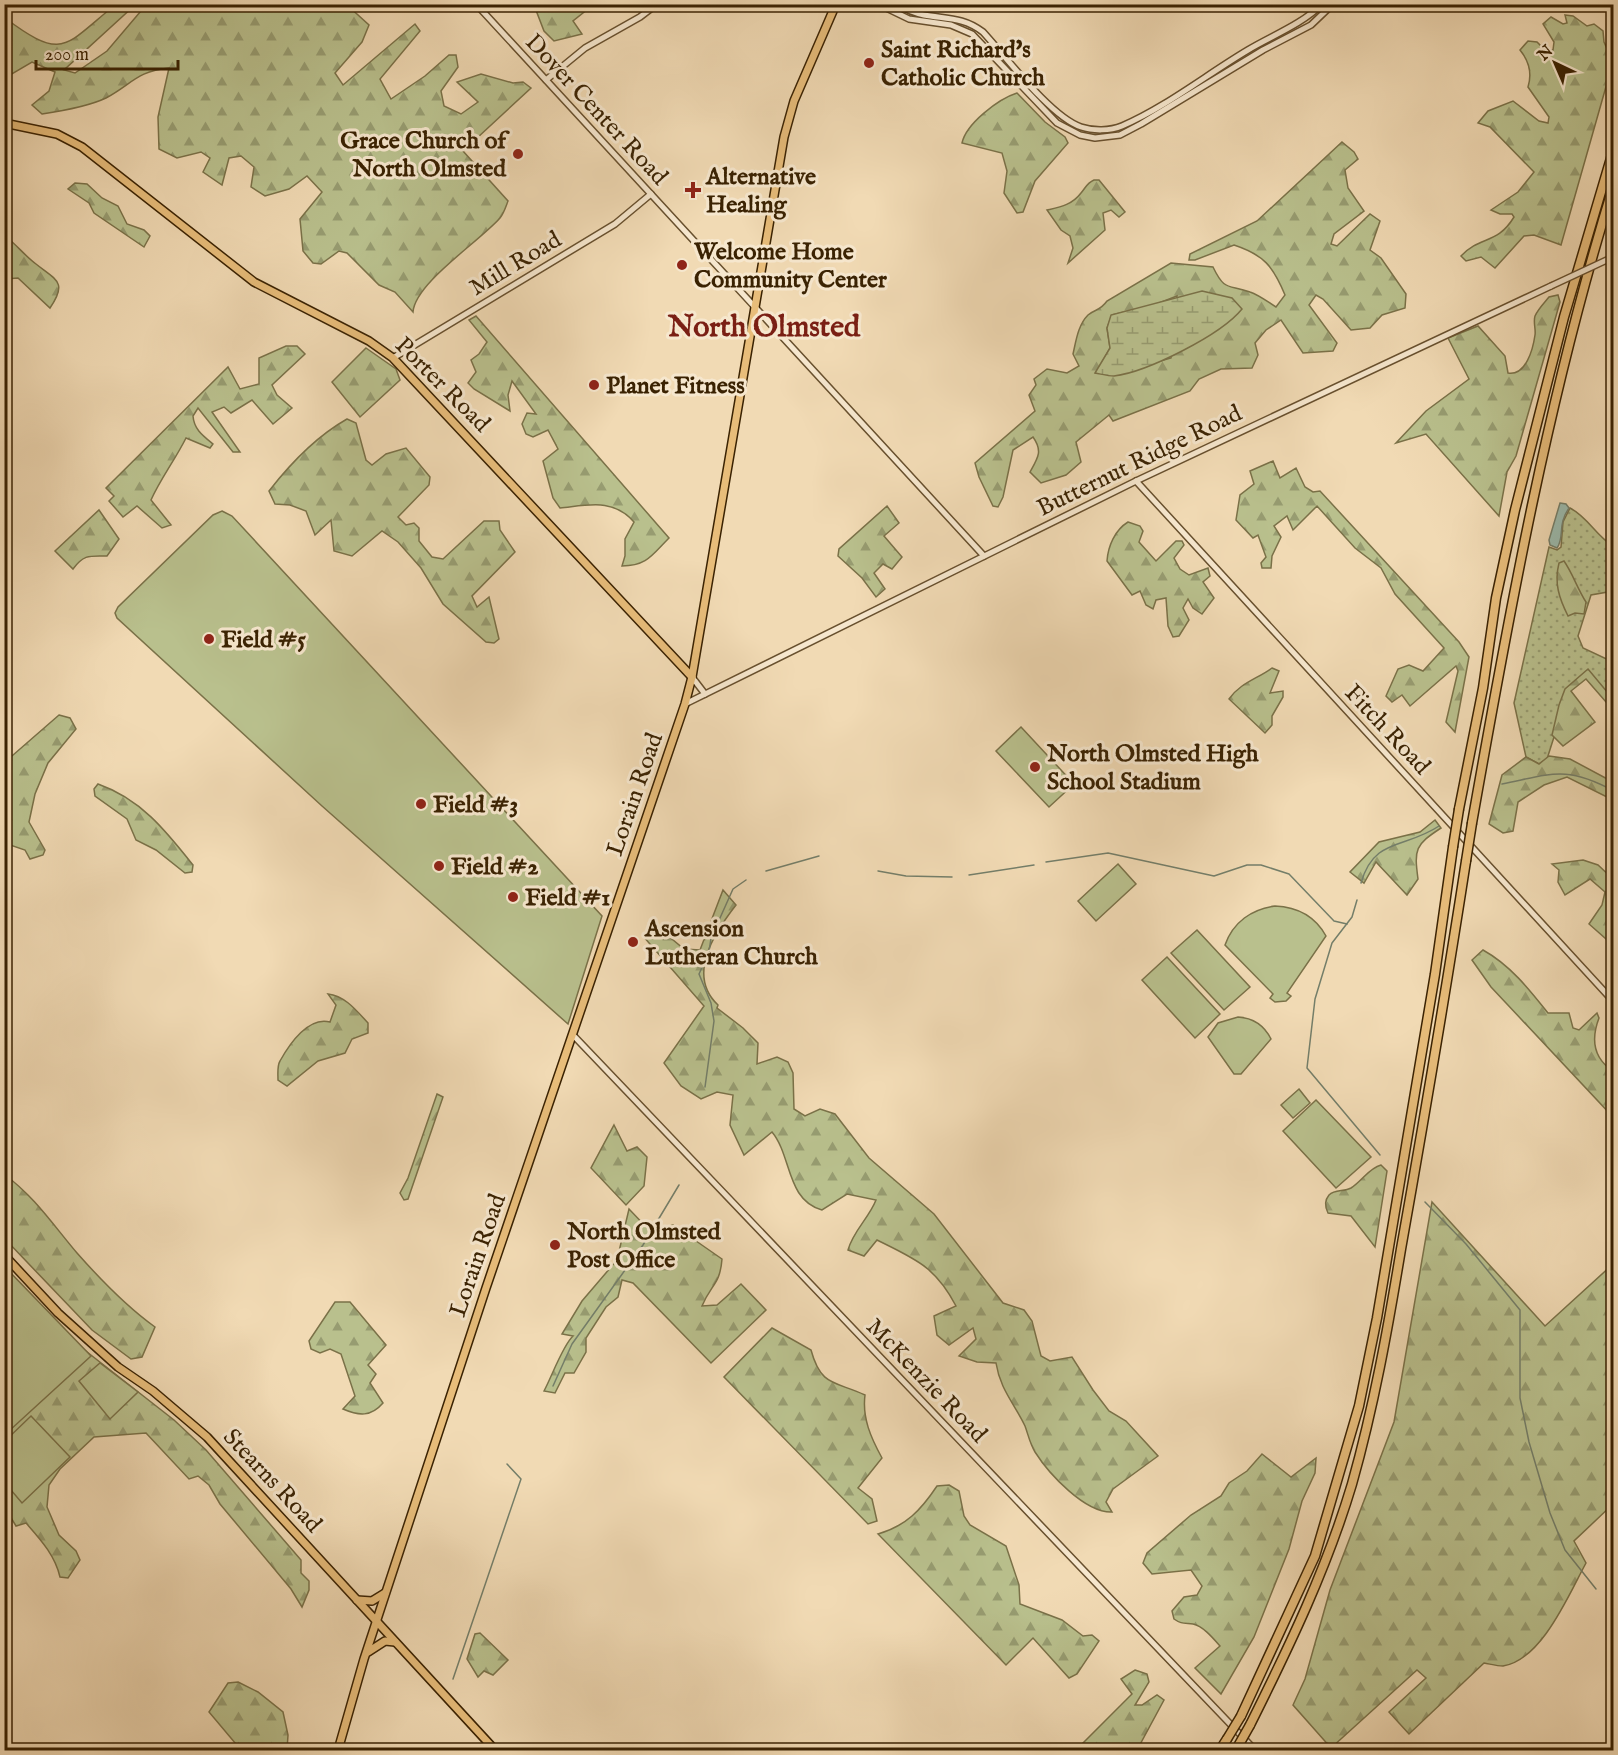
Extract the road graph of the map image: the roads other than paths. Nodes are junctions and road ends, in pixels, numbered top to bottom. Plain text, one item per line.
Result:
1 (476, 4) edge
2 (657, 4) edge
3 (836, 4) edge
4 (878, 4) edge
5 (897, 4) edge
6 (1322, 4) edge
7 (1333, 4) edge
8 (546, 80) junction
9 (4, 123) edge
10 (1614, 148) edge
11 (1614, 184) edge
12 (651, 194) junction
13 (1612, 258) edge
14 (755, 304) junction
15 (393, 358) junction
16 (1136, 481) junction
17 (984, 556) junction
18 (693, 677) junction
19 (705, 694) junction
20 (685, 704) junction
21 (1614, 1002) edge
22 (573, 1035) junction
23 (4, 1255) edge
24 (387, 1588) junction
25 (356, 1600) junction
26 (376, 1622) junction
27 (395, 1642) junction
28 (365, 1656) junction
29 (1236, 1749) edge
30 (338, 1750) edge
31 (495, 1750) edge
32 (1220, 1750) edge
33 (1255, 1750) edge

1 - 8 street, Dover Center Road
2 - 8 street
3 - 14 main road, Lorain Road
4 - 7 street
5 - 6 street
8 - 12 street, Dover Center Road
9 - 15 main road, Porter Road
10 - 32 highway, bridge
11 - 29 highway, bridge
12 - 14 street, Dover Center Road
12 - 15 street, Mill Road
13 - 16 street, Butternut Ridge Road, bridge
14 - 17 street, Dover Center Road
14 - 18 main road, Lorain Road
15 - 18 main road, Porter Road
16 - 17 street, Butternut Ridge Road
16 - 21 street, Fitch Road
17 - 19 street, Butternut Ridge Road
18 - 19 street, Porter Road
18 - 20 main road, Lorain Road
19 - 20 street, Butternut Ridge Road
20 - 22 main road, Lorain Road
22 - 24 main road, Lorain Road
22 - 33 street, McKenzie Road
23 - 25 main road, Stearns Road
24 - 25 main road
24 - 26 main road, Lorain Road
25 - 26 main road, Stearns Road
26 - 27 main road, Stearns Road
26 - 28 main road, Lorain Road
27 - 28 main road
27 - 31 main road, Stearns Road
28 - 30 main road, Lorain Road

